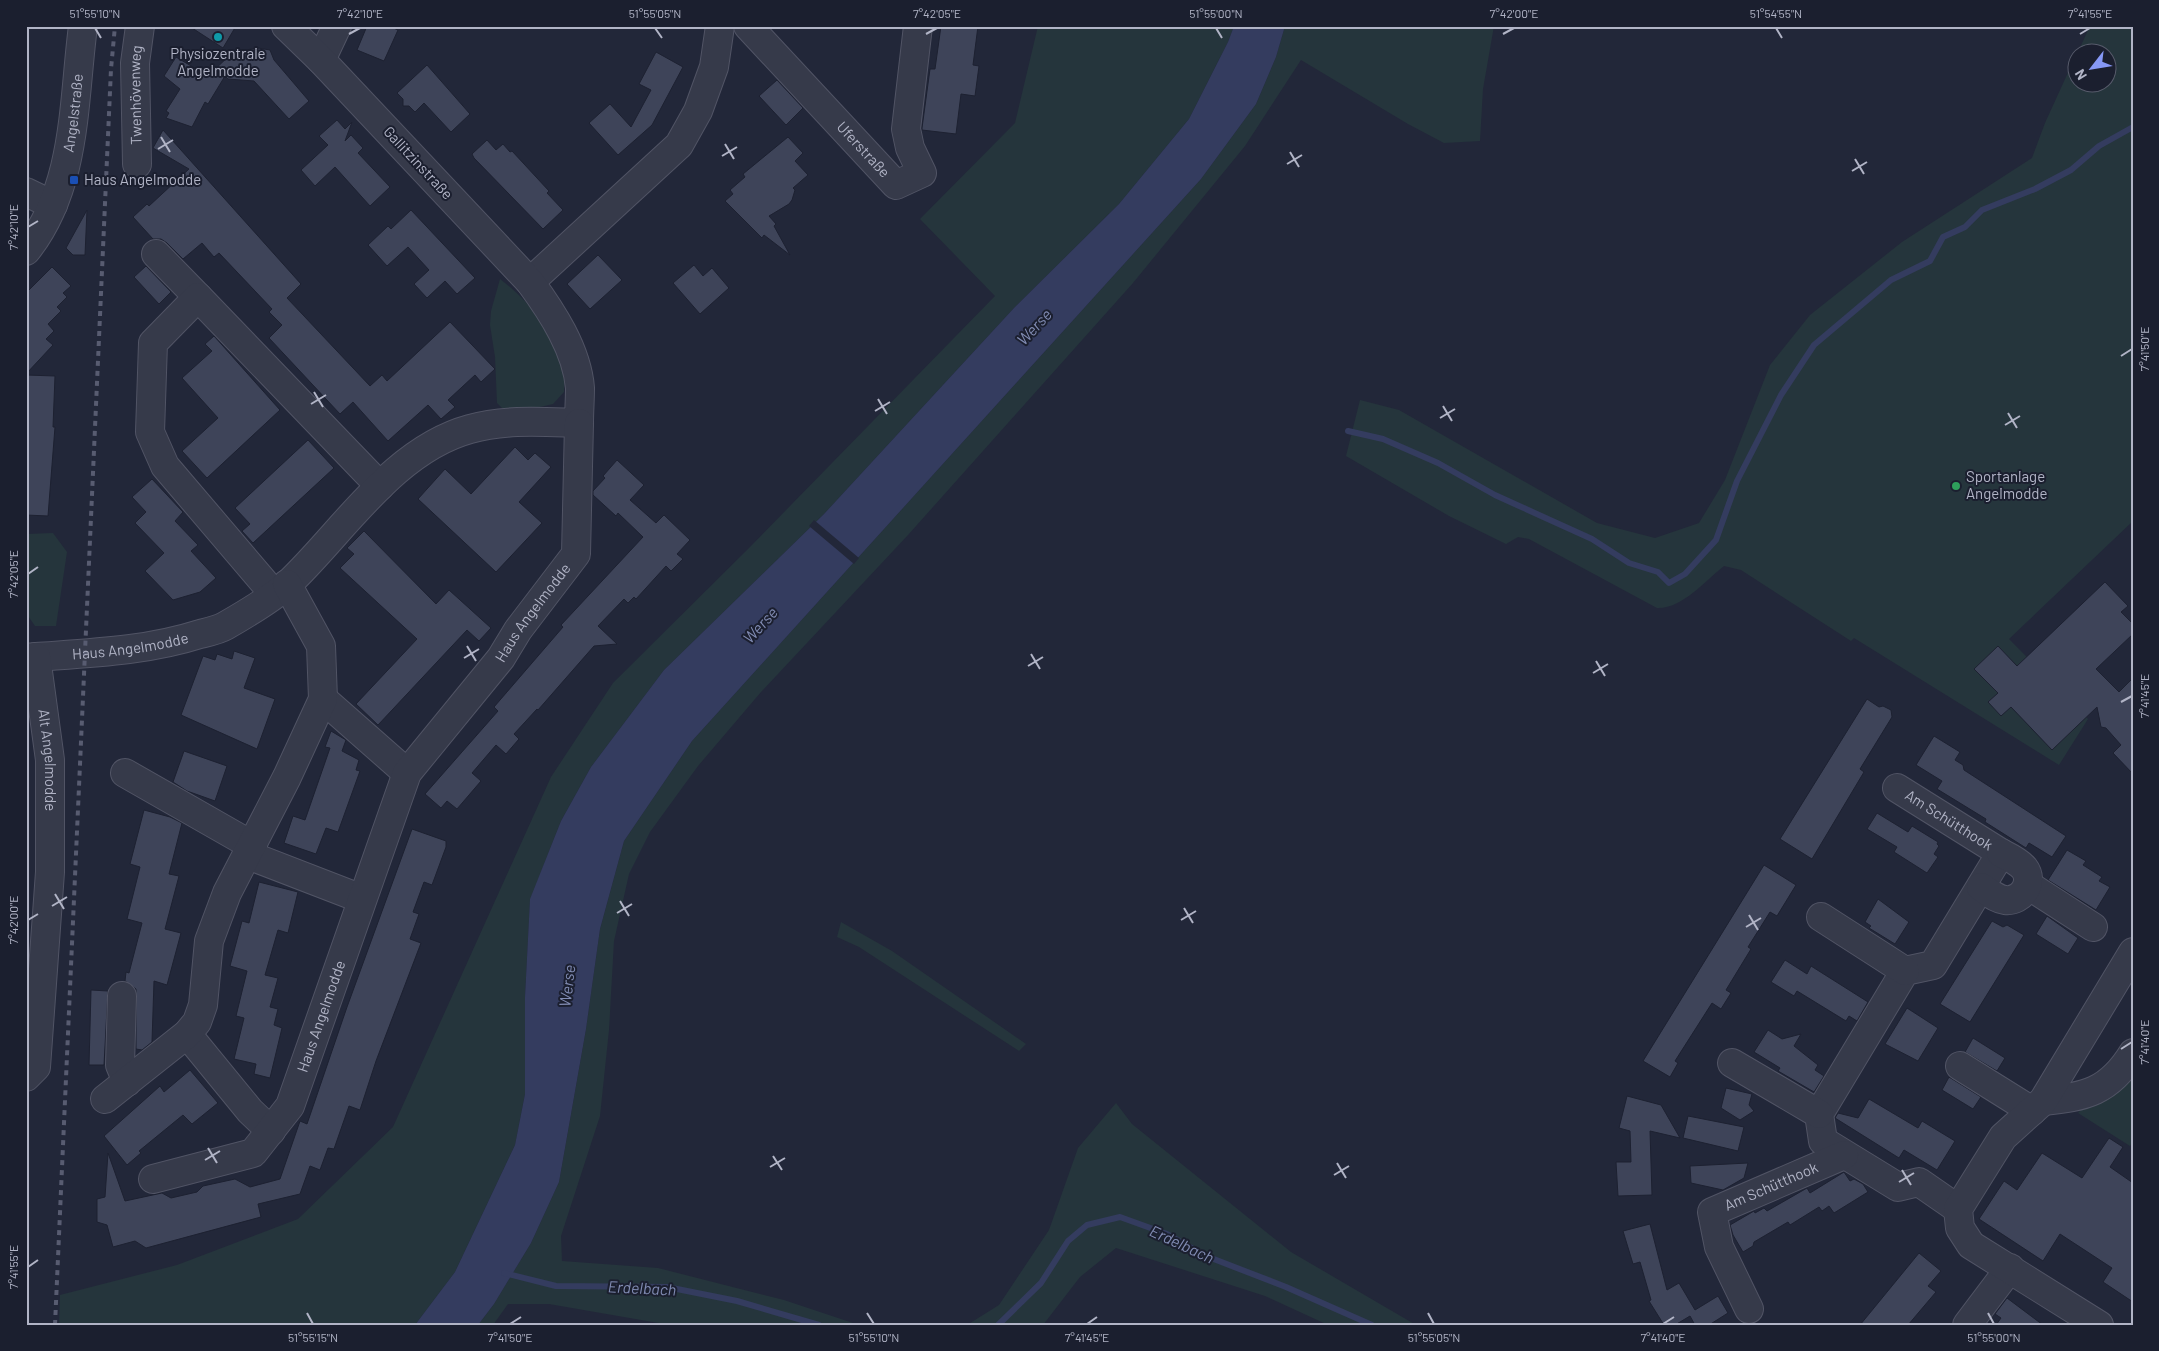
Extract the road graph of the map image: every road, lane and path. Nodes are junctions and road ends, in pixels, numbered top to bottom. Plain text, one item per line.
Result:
1 (83, 26) edge
2 (140, 26) edge
3 (286, 26) edge
4 (337, 26) edge
5 (720, 26) edge
6 (748, 26) edge
7 (918, 26) edge
8 (321, 60) junction
9 (137, 164) dead end
10 (26, 192) edge
11 (53, 206) junction
12 (26, 251) edge
13 (156, 254) dead end
14 (530, 282) junction
15 (198, 297) junction
16 (546, 304) joint
17 (579, 423) junction
18 (380, 486) junction
19 (281, 589) junction
20 (31, 657) edge
21 (323, 699) junction
22 (125, 773) dead end
23 (407, 773) junction
24 (1897, 788) dead end
25 (251, 851) junction
26 (2001, 853) junction
27 (38, 868) edge
28 (2028, 885) junction
29 (1982, 887) junction
30 (362, 899) junction
31 (1821, 917) dead end
32 (2093, 927) dead end
33 (2133, 952) edge
34 (1905, 971) junction
35 (122, 996) dead end
36 (187, 1034) junction
37 (2133, 1053) edge
38 (1732, 1062) dead end
39 (1960, 1066) dead end
40 (26, 1076) edge
41 (126, 1082) junction
42 (105, 1099) dead end
43 (2037, 1106) junction
44 (1819, 1114) junction
45 (271, 1131) junction
46 (1844, 1155) junction
47 (153, 1179) dead end
48 (1958, 1209) junction
49 (2010, 1268) junction
50 (1749, 1309) dead end
51 (1967, 1325) edge
52 (2099, 1325) edge

1 - 11 street, Angelstraße
2 - 9 street, Twenhövenweg
3 - 8 street, Gallitzinstraße
4 - 8 street
5 - 14 street
6 - 7 street, Uferstraße
8 - 14 street, Gallitzinstraße
10 - 11 street
11 - 12 street, Angelstraße
13 - 15 street
14 - 16 street, Gallitzinstraße
15 - 18 street
15 - 19 street
16 - 17 street, Haus Angelmodde
17 - 18 street, Haus Angelmodde
17 - 23 street, Haus Angelmodde
18 - 19 street, Haus Angelmodde
19 - 20 street, Haus Angelmodde
19 - 21 street
20 - 27 street, Alt Angelmodde
21 - 23 street
21 - 25 street
22 - 25 street
23 - 30 street, Haus Angelmodde
24 - 26 street, Am Schütthook
25 - 30 street
25 - 36 street
26 - 28 street, Am Schütthook
26 - 29 street, Am Schütthook
27 - 40 street, Alt Angelmodde
28 - 29 street
28 - 32 street
29 - 34 street, Am Schütthook
30 - 45 street, Haus Angelmodde
31 - 34 street
33 - 43 street
34 - 44 street
35 - 41 street
36 - 41 street
36 - 45 street
37 - 43 street
38 - 44 street
39 - 43 street
41 - 42 street
43 - 48 street
44 - 46 street, Am Schütthook
45 - 47 street, Haus Angelmodde
46 - 48 street, Am Schütthook
46 - 50 street, Am Schütthook
48 - 49 street
49 - 51 street
49 - 52 street

